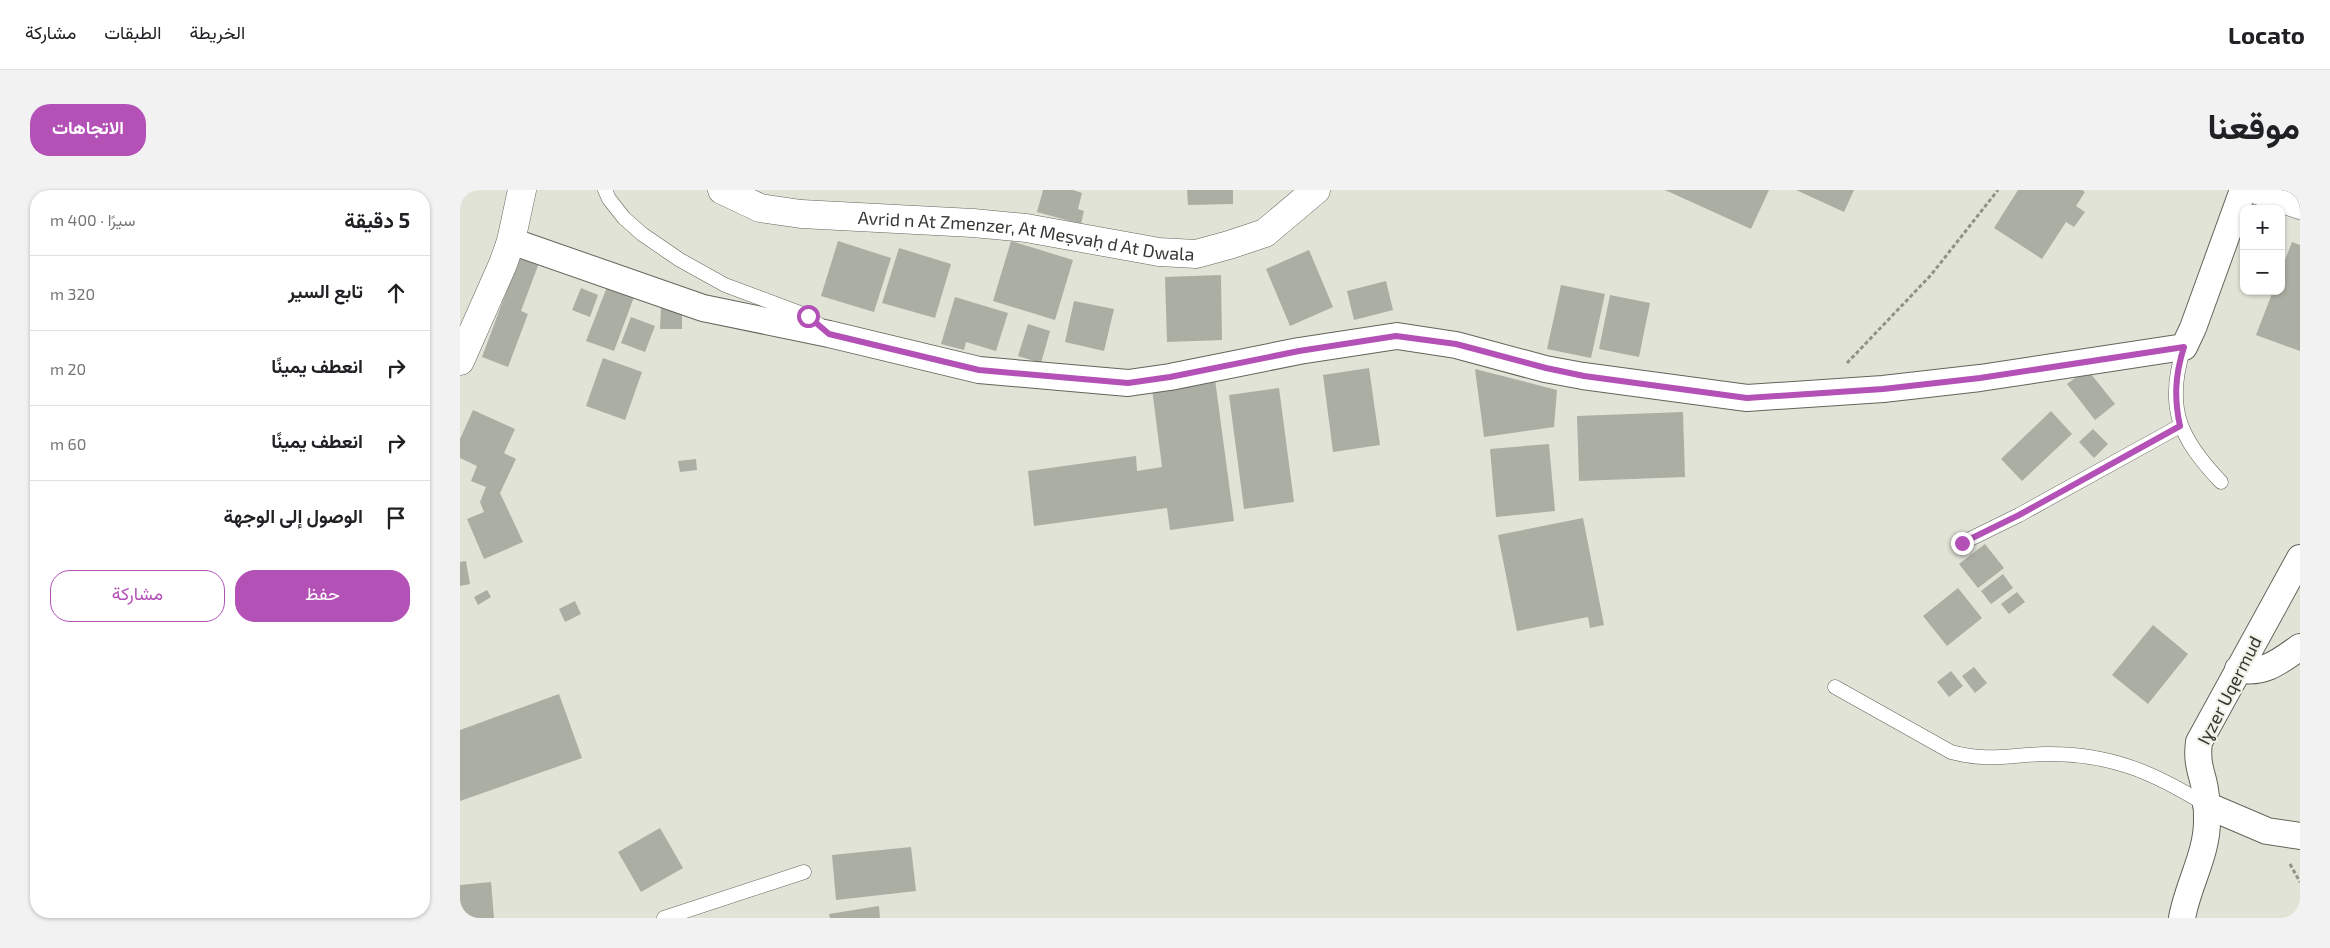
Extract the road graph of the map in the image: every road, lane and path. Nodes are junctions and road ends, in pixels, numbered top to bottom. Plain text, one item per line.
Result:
1 (522, 190) edge
2 (605, 190) edge
3 (722, 190) edge
4 (1316, 190) edge
5 (1998, 190) edge
6 (2243, 190) edge
7 (2257, 190) edge
8 (2300, 205) edge
9 (511, 241) junction
10 (829, 334) junction
11 (2184, 347) junction
12 (460, 361) edge
13 (1815, 394) junction
14 (2180, 426) junction
15 (2221, 482) dead end
16 (1962, 543) dead end
17 (2300, 558) edge
18 (2300, 647) edge
19 (2238, 669) junction
20 (1835, 686) dead end
21 (2206, 805) junction
22 (2300, 836) edge
23 (804, 872) dead end
24 (664, 918) edge
25 (2182, 918) edge

1 - 9 main road
2 - 10 lane
3 - 4 main road, Avrid n At Zmenzer, At Meṣvaḥ d At Dwala
5 - 13 path
6 - 11 street
7 - 8 main road
9 - 10 street
9 - 12 main road
10 - 13 street
11 - 13 street
11 - 14 lane
14 - 15 lane
14 - 16 lane
17 - 19 street, Iɣzer Uqermud
18 - 19 street
19 - 21 street, Iɣzer Uqermud
20 - 21 lane
21 - 22 street
21 - 25 street, Iɣzer Uqermud
23 - 24 lane

